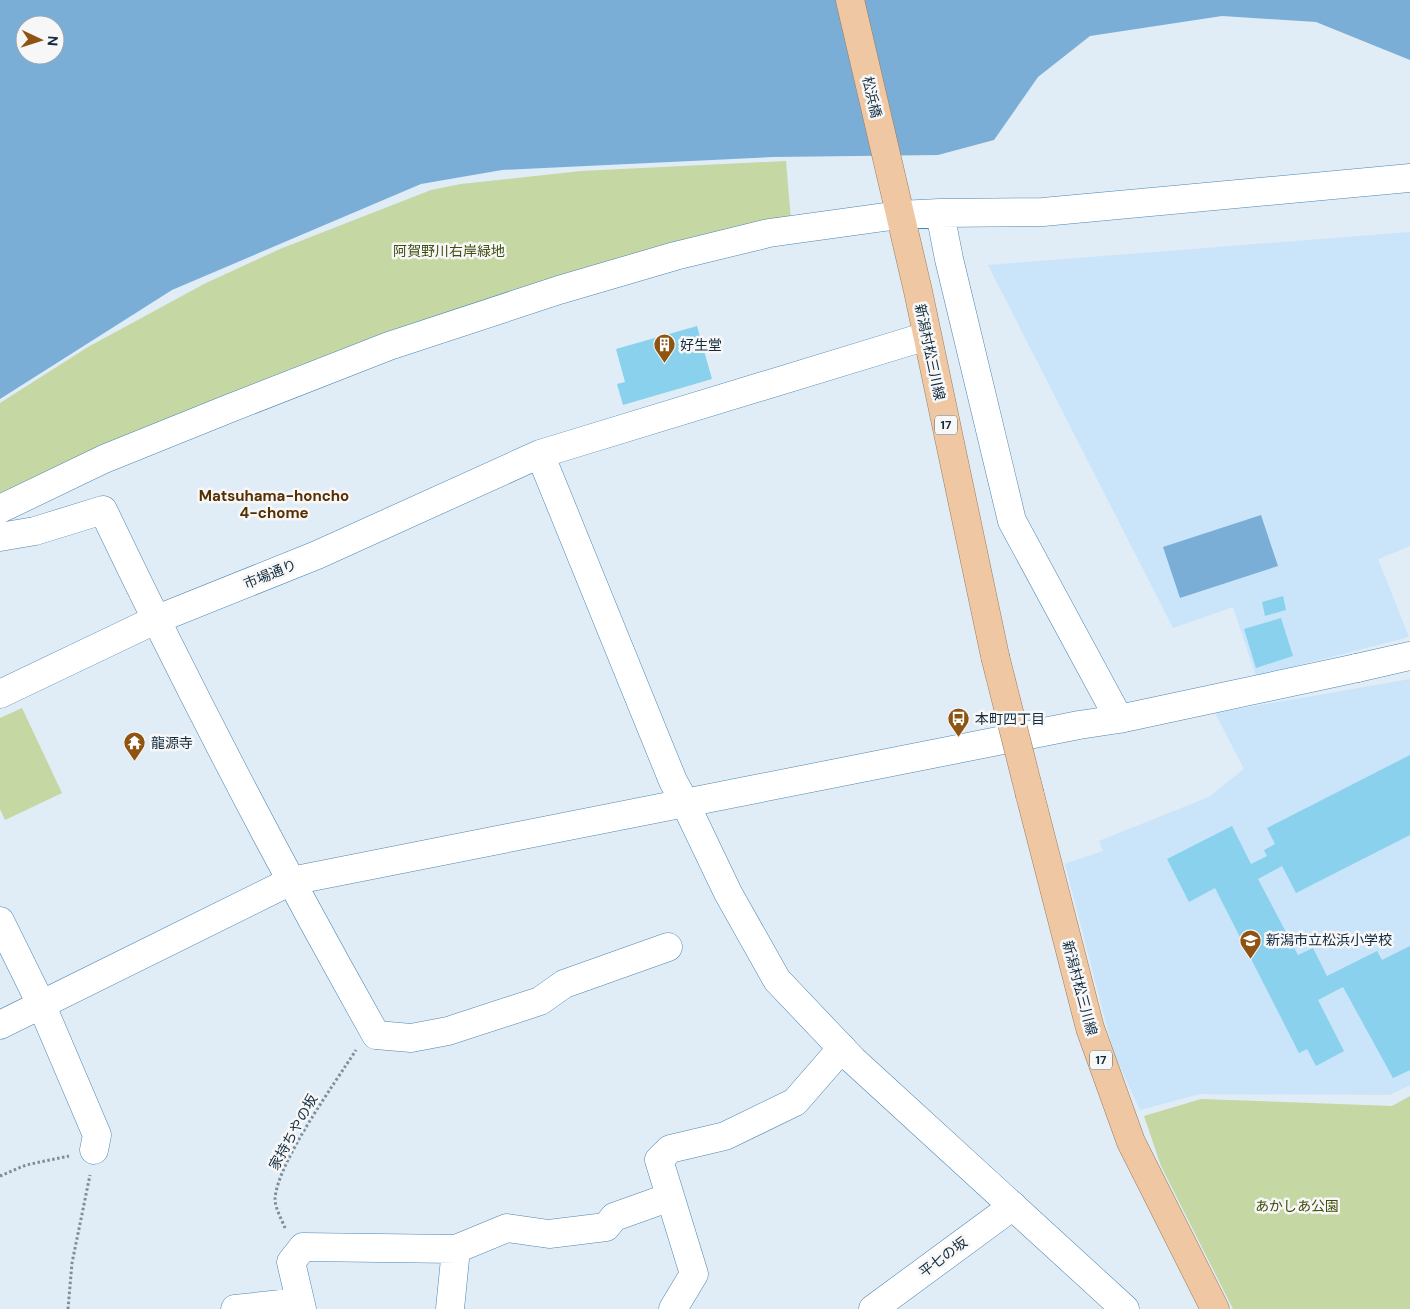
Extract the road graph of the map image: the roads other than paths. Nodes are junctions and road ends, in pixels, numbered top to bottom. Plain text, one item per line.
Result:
1 (850, 0) edge
2 (1410, 178) edge
3 (897, 205) junction
4 (940, 213) junction
5 (927, 336) junction
6 (540, 454) junction
7 (0, 509) edge
8 (0, 537) edge
9 (156, 620) junction
10 (1410, 656) edge
11 (0, 694) edge
12 (1119, 719) junction
13 (685, 803) junction
14 (291, 881) junction
15 (0, 921) edge
16 (668, 947) dead end
17 (42, 1006) junction
18 (0, 1025) edge
19 (842, 1048) junction
20 (94, 1150) road end
21 (670, 1197) junction
22 (1013, 1206) junction
23 (456, 1249) junction
24 (301, 1306) edge
25 (235, 1309) edge
26 (450, 1309) edge
27 (673, 1309) edge
28 (873, 1309) edge
29 (1124, 1309) edge
30 (1215, 1309) edge

1 - 3 main road, 松浜橋 / 17
2 - 4 street
3 - 4 street
3 - 5 main road, 新潟村松三川線 / 17
3 - 7 street
4 - 12 street
5 - 6 street, 市場通り
5 - 30 main road, 新潟村松三川線 / 17, bridge
6 - 9 street, 市場通り
6 - 13 street
8 - 9 street
9 - 11 street, 市場通り
9 - 14 street
10 - 12 street
12 - 13 street
13 - 14 street
13 - 19 street
14 - 16 street
14 - 17 street
15 - 17 street
17 - 18 street
17 - 20 street
19 - 21 street
19 - 22 street
21 - 23 street
21 - 27 street
22 - 28 street, 平七の坂
22 - 29 street
23 - 24 street
23 - 26 street
24 - 25 street

